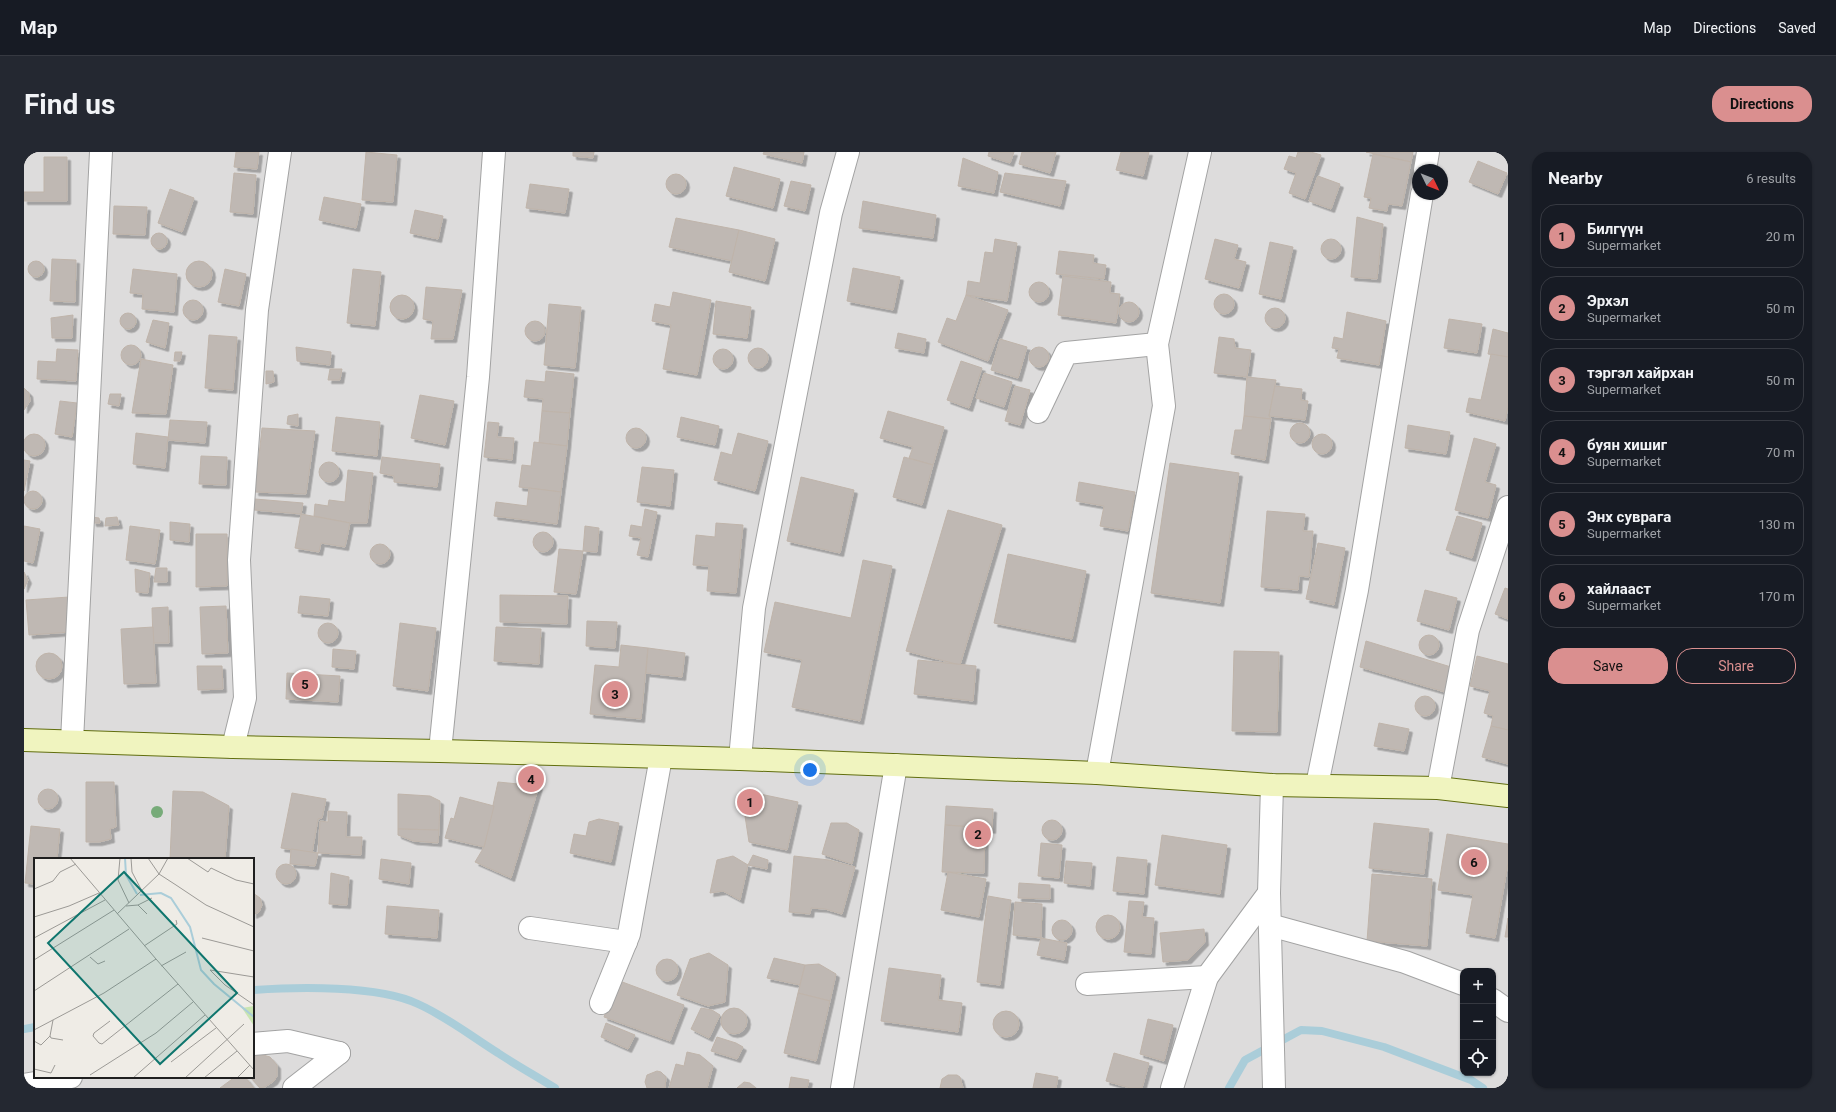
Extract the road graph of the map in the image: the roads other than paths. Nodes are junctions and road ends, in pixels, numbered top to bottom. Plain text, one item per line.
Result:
1 (100, 152) edge
2 (280, 152) edge
3 (494, 152) edge
4 (848, 152) edge
5 (1200, 152) edge
6 (1428, 152) edge
7 (1427, 164) edge
8 (1421, 200) edge
9 (1157, 344) junction
10 (1038, 412) dead end
11 (1508, 507) edge
12 (24, 740) edge
13 (72, 741) junction
14 (233, 747) junction
15 (440, 751) junction
16 (661, 757) junction
17 (740, 759) junction
18 (896, 765) junction
19 (1097, 772) junction
20 (1272, 785) junction
21 (1317, 785) junction
22 (1438, 788) junction
23 (1508, 796) edge
24 (1269, 893) junction
25 (1270, 925) junction
26 (530, 928) dead end
27 (626, 942) junction
28 (1207, 977) junction
29 (1460, 983) edge
30 (1088, 984) dead end
31 (1496, 1002) edge
32 (601, 1003) dead end
33 (1508, 1011) edge
34 (254, 1044) edge
35 (65, 1078) edge
36 (24, 1085) edge
37 (294, 1088) edge
38 (842, 1088) edge
39 (1172, 1088) edge
40 (1274, 1088) edge

1 - 13 street
2 - 14 street
3 - 15 street
4 - 17 street
5 - 9 street
6 - 7 street
8 - 21 street
9 - 10 street
9 - 19 street
11 - 22 street
12 - 13 main road
13 - 14 main road
14 - 15 main road
15 - 16 main road
16 - 17 main road
16 - 27 street
17 - 18 main road
18 - 19 main road
18 - 38 street
19 - 20 main road
20 - 21 main road
20 - 24 street
21 - 22 main road
22 - 23 main road
24 - 25 street
24 - 28 street
25 - 29 street
25 - 40 street
26 - 27 street
27 - 32 street
28 - 30 street
28 - 39 street
31 - 33 street
34 - 37 street
35 - 36 street

